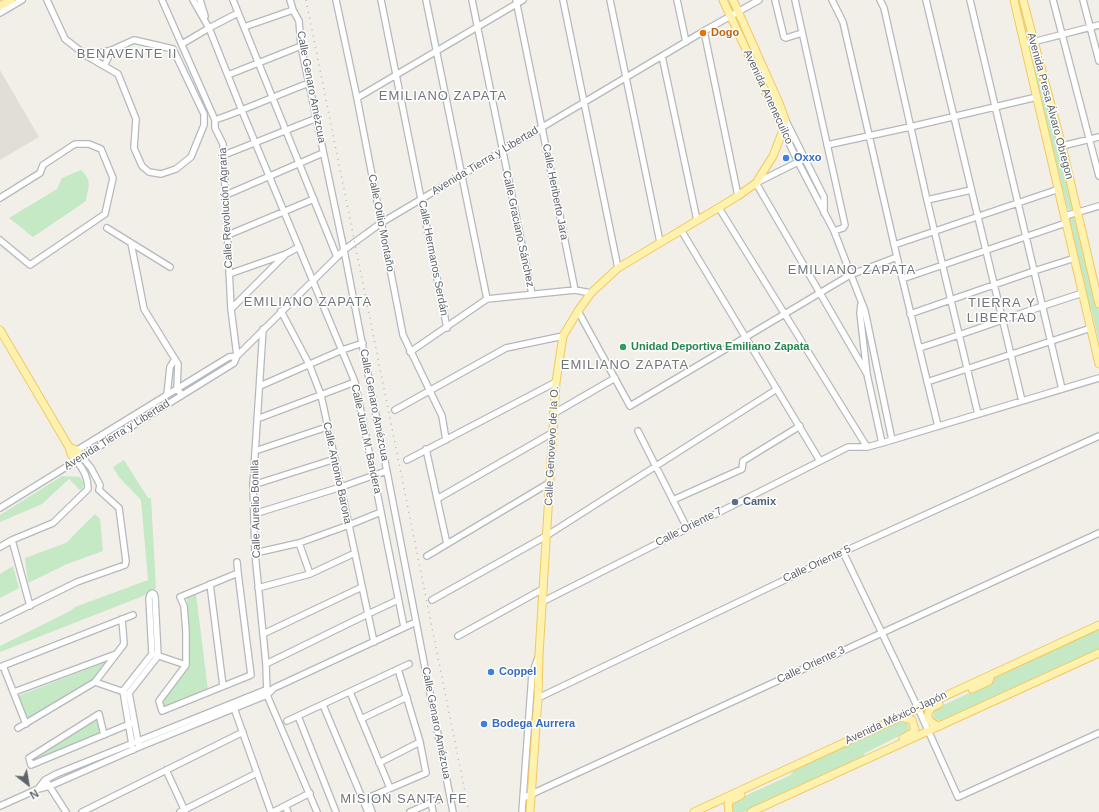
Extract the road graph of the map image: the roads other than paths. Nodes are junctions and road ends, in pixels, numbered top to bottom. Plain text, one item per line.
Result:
1 (11, 0) edge
2 (22, 0) edge
3 (47, 0) edge
4 (162, 0) edge
5 (194, 0) edge
6 (200, 0) edge
7 (233, 0) edge
8 (290, 0) edge
9 (336, 0) edge
10 (381, 0) edge
11 (426, 0) edge
12 (472, 0) edge
13 (523, 0) edge
14 (563, 0) edge
15 (610, 0) edge
16 (677, 0) edge
17 (723, 0) edge
18 (733, 0) edge
19 (760, 0) edge
20 (775, 0) edge
21 (795, 0) edge
22 (832, 0) edge
23 (880, 0) edge
24 (926, 0) edge
25 (970, 0) edge
26 (1014, 0) edge
27 (1023, 0) edge
28 (1053, 0) edge
29 (1083, 0) edge
30 (517, 2) edge
31 (0, 6) edge
32 (292, 10) junction
33 (739, 12) junction
34 (0, 13) edge
35 (238, 13) junction
36 (731, 16) junction
37 (1099, 25) edge
38 (208, 26) junction
39 (244, 27) junction
40 (477, 27) junction
41 (1090, 27) junction
42 (704, 31) junction
43 (802, 33) junction
44 (1062, 34) junction
45 (1033, 41) junction
46 (686, 42) junction
47 (182, 44) junction
48 (1025, 44) junction
49 (301, 46) junction
50 (112, 50) junction
51 (437, 51) junction
52 (87, 56) junction
53 (662, 56) junction
54 (1099, 61) edge
55 (259, 63) junction
56 (104, 66) junction
57 (228, 75) junction
58 (397, 75) junction
59 (626, 78) junction
60 (309, 83) junction
61 (273, 96) junction
62 (1037, 97) junction
63 (357, 98) junction
64 (583, 103) junction
65 (995, 106) junction
66 (242, 111) junction
67 (954, 116) junction
68 (317, 118) junction
69 (785, 119) junction
70 (215, 120) junction
71 (543, 127) junction
72 (910, 127) junction
73 (286, 130) junction
74 (783, 130) junction
75 (869, 135) junction
76 (1099, 137) edge
77 (1089, 140) junction
78 (256, 142) junction
79 (827, 144) junction
80 (1062, 146) junction
81 (502, 151) junction
82 (323, 154) junction
83 (224, 155) junction
84 (804, 159) junction
85 (798, 162) junction
86 (300, 164) junction
87 (462, 175) junction
88 (270, 176) junction
89 (1099, 176) edge
90 (756, 183) junction
91 (1059, 189) junction
92 (971, 190) junction
93 (226, 195) junction
94 (738, 196) junction
95 (0, 198) edge
96 (314, 199) junction
97 (421, 199) junction
98 (927, 200) junction
99 (1018, 202) junction
100 (1099, 206) edge
101 (719, 208) junction
102 (284, 211) junction
103 (1078, 211) junction
104 (824, 215) junction
105 (978, 216) junction
106 (1065, 216) junction
107 (697, 220) junction
108 (381, 223) junction
109 (1066, 224) junction
110 (107, 228) dead end
111 (681, 230) junction
112 (834, 231) junction
113 (935, 231) junction
114 (228, 235) junction
115 (1026, 237) junction
116 (0, 240) edge
117 (660, 242) junction
118 (131, 243) junction
119 (894, 245) junction
120 (299, 247) junction
121 (344, 250) junction
122 (986, 250) junction
123 (286, 254) junction
124 (337, 257) junction
125 (897, 257) junction
126 (1075, 258) junction
127 (943, 265) junction
128 (170, 267) dead end
129 (618, 268) junction
130 (1034, 271) junction
131 (229, 274) junction
132 (850, 275) junction
133 (902, 279) junction
134 (313, 281) junction
135 (994, 285) junction
136 (575, 290) junction
137 (591, 293) junction
138 (819, 293) junction
139 (532, 294) junction
140 (1083, 294) junction
141 (487, 299) junction
142 (951, 300) junction
143 (861, 302) junction
144 (1099, 304) edge
145 (1042, 306) junction
146 (231, 309) junction
147 (281, 311) junction
148 (578, 311) junction
149 (784, 314) junction
150 (910, 314) junction
151 (1002, 320) junction
152 (447, 328) junction
153 (1091, 328) junction
154 (263, 329) junction
155 (0, 330) edge
156 (563, 336) junction
157 (960, 336) junction
158 (746, 337) junction
159 (1051, 340) junction
160 (363, 343) junction
161 (919, 348) junction
162 (864, 349) junction
163 (342, 350) junction
164 (410, 352) junction
165 (854, 353) junction
166 (1011, 354) junction
167 (1097, 354) edge
168 (237, 356) junction
169 (175, 359) junction
170 (308, 364) junction
171 (1099, 364) edge
172 (967, 369) junction
173 (867, 374) junction
174 (615, 378) junction
175 (1099, 378) edge
176 (355, 382) junction
177 (556, 382) junction
178 (927, 382) junction
179 (260, 386) junction
180 (177, 389) junction
181 (777, 389) junction
182 (1062, 389) junction
183 (430, 392) junction
184 (167, 395) junction
185 (182, 395) junction
186 (320, 395) junction
187 (1022, 401) junction
188 (156, 402) junction
189 (160, 409) junction
190 (395, 410) dead end
191 (553, 414) junction
192 (978, 414) junction
193 (257, 420) junction
194 (121, 424) junction
195 (800, 426) junction
196 (938, 426) junction
197 (328, 427) junction
198 (125, 430) junction
199 (638, 431) dead end
200 (552, 433) junction
201 (1099, 436) edge
202 (446, 440) junction
203 (892, 440) junction
204 (882, 443) junction
205 (867, 447) junction
206 (426, 449) junction
207 (72, 450) junction
208 (255, 451) junction
209 (79, 459) junction
210 (334, 459) junction
211 (406, 460) dead end
212 (820, 461) junction
213 (656, 466) junction
214 (386, 471) junction
215 (374, 476) junction
216 (97, 480) junction
217 (549, 483) junction
218 (253, 485) junction
219 (88, 486) junction
220 (341, 488) junction
221 (99, 490) junction
222 (437, 499) junction
223 (674, 500) junction
224 (0, 508) edge
225 (381, 512) junction
226 (254, 514) junction
227 (349, 525) junction
228 (687, 528) junction
229 (1099, 533) edge
230 (546, 536) junction
231 (12, 540) junction
232 (299, 543) junction
233 (447, 544) junction
234 (0, 547) edge
235 (255, 552) junction
236 (843, 552) junction
237 (355, 553) junction
238 (427, 556) dead end
239 (237, 562) dead end
240 (238, 573) junction
241 (310, 574) junction
242 (210, 584) junction
243 (362, 587) junction
244 (258, 588) junction
245 (543, 589) junction
246 (398, 600) junction
247 (432, 600) dead end
248 (542, 602) junction
249 (30, 606) junction
250 (368, 614) junction
251 (133, 615) dead end
252 (0, 620) edge
253 (122, 620) junction
254 (416, 622) junction
255 (1099, 625) edge
256 (404, 627) junction
257 (882, 633) junction
258 (263, 634) junction
259 (458, 636) dead end
260 (374, 642) junction
261 (1099, 653) edge
262 (117, 654) junction
263 (152, 654) junction
264 (539, 654) junction
265 (158, 656) junction
266 (186, 664) junction
267 (266, 664) junction
268 (409, 664) dead end
269 (2, 666) edge
270 (398, 669) junction
271 (991, 674) junction
272 (95, 682) junction
273 (223, 686) junction
274 (14, 692) junction
275 (126, 692) junction
276 (267, 692) junction
277 (350, 692) junction
278 (407, 697) junction
279 (538, 698) junction
280 (322, 705) junction
281 (234, 708) junction
282 (918, 708) junction
283 (298, 716) junction
284 (900, 717) junction
285 (361, 719) junction
286 (287, 721) dead end
287 (132, 723) junction
288 (26, 724) junction
289 (940, 726) junction
290 (18, 728) dead end
291 (928, 731) junction
292 (243, 732) junction
293 (1099, 733) edge
294 (104, 735) junction
295 (138, 740) junction
296 (420, 742) junction
297 (132, 743) junction
298 (139, 747) junction
299 (133, 750) junction
300 (865, 760) junction
301 (379, 763) junction
302 (792, 767) junction
303 (166, 770) junction
304 (257, 773) junction
305 (46, 780) junction
306 (50, 786) junction
307 (390, 788) junction
308 (38, 789) junction
309 (310, 793) junction
310 (531, 795) junction
311 (439, 798) dead end
312 (523, 798) junction
313 (365, 800) junction
314 (430, 802) junction
315 (0, 806) edge
316 (285, 806) junction
317 (183, 811) edge
318 (66, 812) edge
319 (82, 812) edge
320 (272, 812) edge
321 (288, 812) edge
322 (317, 812) edge
323 (336, 812) edge
324 (368, 812) edge
325 (372, 812) edge
326 (410, 812) edge
327 (433, 812) edge
328 (453, 812) edge
329 (522, 812) edge
330 (530, 812) edge
331 (694, 812) edge
332 (703, 812) edge
333 (729, 812) edge
334 (751, 812) edge

1 - 31 main road
2 - 34 street
3 - 52 street
4 - 47 street, Calle Revolución Agraria
5 - 38 street
6 - 38 street
7 - 35 street
8 - 32 street, Calle Genaro Amézcua
9 - 63 street, Calle Otilio Montaño
10 - 58 street, Calle Hermanos Serdán
11 - 51 street
12 - 40 street, Calle Graciano Sánchez
13 - 30 street
14 - 64 street
15 - 59 street
16 - 46 street
17 - 36 main road, Avenida Anenecuilco
18 - 33 main road, Avenida Anenecuilco
19 - 33 street, Avenida Tierra y Libertad
20 - 43 street
21 - 43 street
22 - 75 street
23 - 72 street
24 - 67 street
25 - 65 street
26 - 48 main road, Avenida Presa Álvaro Obregon
27 - 45 main road, Avenida Presa Álvaro Obregon
28 - 44 street
29 - 41 street
30 - 40 street
30 - 71 street, Calle Heriberto Jara
32 - 39 street
32 - 49 street, Calle Genaro Amézcua
33 - 36 street, Avenida Tierra y Libertad
33 - 69 main road, Avenida Anenecuilco
35 - 38 street
35 - 39 street
36 - 42 street, Avenida Tierra y Libertad
36 - 74 main road, Avenida Anenecuilco
37 - 41 street
38 - 47 street
38 - 57 street, Calle Juan M. Bandera
39 - 55 street
40 - 51 street
40 - 81 street, Calle Graciano Sánchez
41 - 44 street
41 - 54 street
42 - 46 street, Avenida Tierra y Libertad
42 - 94 street
43 - 79 street
44 - 45 street
44 - 77 street
45 - 48 street
45 - 80 main road, Avenida Presa Álvaro Obregon
46 - 53 street, Avenida Tierra y Libertad
47 - 70 street, Calle Revolución Agraria
48 - 62 main road, Avenida Presa Álvaro Obregon
49 - 55 street
49 - 60 street, Calle Genaro Amézcua
50 - 52 street
50 - 56 street
50 - 56 street
51 - 58 street
51 - 87 street
52 - 56 street
53 - 59 street, Avenida Tierra y Libertad
53 - 107 street
55 - 57 street
55 - 61 street
57 - 66 street, Calle Juan M. Bandera
58 - 63 street
58 - 97 street, Calle Hermanos Serdán
59 - 64 street, Avenida Tierra y Libertad
59 - 117 street
60 - 61 street
60 - 68 street, Calle Genaro Amézcua
61 - 66 street
61 - 73 street
62 - 65 street
62 - 91 main road, Avenida Presa Álvaro Obregon
63 - 108 street, Calle Otilio Montaño
64 - 71 street, Avenida Tierra y Libertad
64 - 129 street
65 - 67 street
65 - 99 street
66 - 70 street
66 - 78 street, Calle Juan M. Bandera
67 - 72 street
67 - 92 street
68 - 73 street
68 - 82 street, Calle Genaro Amézcua
69 - 74 main road, Calle Genovevo de la O.
69 - 84 street, Avenida Anenecuilco
70 - 83 street, Calle Revolución Agraria
71 - 81 street, Avenida Tierra y Libertad
71 - 136 street, Calle Heriberto Jara
72 - 75 street
72 - 98 street
73 - 78 street
73 - 86 street
74 - 85 street, Avenida Anenecuilco
74 - 90 main road, Calle Genovevo de la O.
75 - 79 street
75 - 119 street
76 - 77 street
77 - 80 street
77 - 89 street
78 - 83 street
78 - 88 street, Calle Juan M. Bandera
79 - 112 street
80 - 103 main road, Avenida Presa Álvaro Obregon
81 - 87 street, Avenida Tierra y Libertad
81 - 139 street, Calle Graciano Sánchez
82 - 86 street
82 - 121 street, Calle Genaro Amézcua
83 - 93 street, Calle Revolución Agraria
84 - 85 street, Calle Genovevo de la O.
84 - 104 street, Avenida Anenecuilco
85 - 90 street, Calle Genovevo de la O.
85 - 104 street, Avenida Anenecuilco
86 - 88 street
86 - 96 street
87 - 97 street, Avenida Tierra y Libertad
87 - 141 street
88 - 93 street
88 - 102 street, Calle Juan M. Bandera
90 - 94 main road, Calle Genovevo de la O.
90 - 138 street
91 - 99 street
91 - 106 main road, Avenida Presa Álvaro Obregon
92 - 98 street
92 - 105 street
93 - 114 street, Calle Revolución Agraria
94 - 101 main road, Calle Genovevo de la O.
95 - 116 street
96 - 102 street
96 - 124 street
97 - 108 street, Avenida Tierra y Libertad
97 - 152 street, Calle Hermanos Serdán
98 - 113 street
99 - 105 street
99 - 115 street
100 - 103 street
101 - 107 main road, Calle Genovevo de la O.
101 - 149 street
102 - 114 street
102 - 120 street, Calle Juan M. Bandera
103 - 106 street
103 - 144 main road, Avenida Presa Álvaro Obregon
104 - 112 street, Avenida Anenecuilco
105 - 113 street
105 - 122 street
106 - 109 main road, Avenida Presa Álvaro Obregon
107 - 111 main road, Calle Genovevo de la O.
108 - 121 street, Avenida Tierra y Libertad
108 - 164 street, Calle Otilio Montaño
109 - 115 street
109 - 126 main road, Avenida Presa Álvaro Obregon
110 - 118 street
111 - 117 main road, Calle Genovevo de la O.
111 - 158 street
112 - 132 street, Avenida Anenecuilco
113 - 119 street
113 - 127 street
114 - 131 street, Calle Revolución Agraria
115 - 122 street
115 - 130 street
117 - 129 main road, Calle Genovevo de la O.
118 - 128 street
118 - 169 street
119 - 125 street
120 - 123 street
120 - 134 street, Calle Juan M. Bandera
121 - 124 street, Avenida Tierra y Libertad
121 - 160 street, Calle Genaro Amézcua
122 - 127 street
122 - 135 street
123 - 131 street
123 - 146 street
124 - 134 street, Avenida Tierra y Libertad
125 - 132 street
125 - 133 street
126 - 130 street
126 - 140 main road, Avenida Presa Álvaro Obregon
127 - 133 street
127 - 142 street
129 - 137 main road, Calle Genovevo de la O.
130 - 135 street
130 - 145 street
131 - 146 street, Calle Revolución Agraria
132 - 138 street
132 - 143 street, Avenida Anenecuilco
133 - 150 street
134 - 147 street, Avenida Tierra y Libertad
134 - 163 street, Calle Juan M. Bandera
135 - 142 street
135 - 151 street
136 - 137 street
136 - 139 street
137 - 148 main road, Calle Genovevo de la O.
138 - 149 street
138 - 165 street
139 - 141 street
140 - 145 street
140 - 153 main road, Avenida Presa Álvaro Obregon
141 - 152 street
142 - 150 street
142 - 157 street
143 - 162 street, Avenida Anenecuilco
143 - 203 street, Avenida Anenecuilco
145 - 151 street
145 - 159 street
146 - 168 street, Calle Revolución Agraria
147 - 154 street, Avenida Tierra y Libertad
147 - 170 street, Calle Antonio Barona
148 - 156 main road, Calle Genovevo de la O.
148 - 174 street
149 - 158 street
149 - 205 street
150 - 161 street
151 - 157 street
151 - 166 street
152 - 164 street
153 - 159 street
153 - 167 main road, Avenida Presa Álvaro Obregon
154 - 168 street, Avenida Tierra y Libertad
154 - 179 street, Calle Aurelio Bonilla
155 - 207 main road
156 - 177 main road, Calle Genovevo de la O.
156 - 183 street
157 - 161 street
157 - 172 street
158 - 174 street
158 - 181 street
159 - 166 street
159 - 182 street
160 - 163 street
160 - 214 street, Calle Genaro Amézcua
161 - 178 street
162 - 165 street
162 - 173 street, Avenida Anenecuilco
163 - 170 street
163 - 176 street, Calle Juan M. Bandera
164 - 183 street, Calle Otilio Montaño
165 - 173 street
166 - 172 street
166 - 187 street
167 - 171 main road, Avenida Presa Álvaro Obregon
168 - 180 street
168 - 185 street, Avenida Tierra y Libertad
169 - 180 street
169 - 184 street
170 - 179 street
170 - 186 street, Calle Antonio Barona
172 - 178 street
172 - 192 street
173 - 204 street, Avenida Anenecuilco
174 - 191 street
175 - 182 street, Calle Oriente 7
176 - 186 street
176 - 215 street, Calle Juan M. Bandera
177 - 191 main road, Calle Genovevo de la O.
177 - 202 street
178 - 196 street
179 - 193 street, Calle Aurelio Bonilla
180 - 184 street
180 - 185 street
181 - 195 street
181 - 213 street
182 - 187 street, Calle Oriente 7
183 - 190 street
183 - 202 street, Calle Otilio Montaño
184 - 188 street
185 - 189 street, Avenida Tierra y Libertad
186 - 193 street
186 - 197 street, Calle Antonio Barona
187 - 192 street, Calle Oriente 7
188 - 189 street
188 - 194 street
189 - 198 street, Avenida Tierra y Libertad
191 - 200 main road, Calle Genovevo de la O.
192 - 196 street, Calle Oriente 7
193 - 208 street, Calle Aurelio Bonilla
194 - 198 street
194 - 207 street
195 - 212 street
195 - 223 street
196 - 203 street, Calle Oriente 7
197 - 208 street
197 - 210 street, Calle Antonio Barona
198 - 209 street, Avenida Tierra y Libertad
199 - 213 street
200 - 217 main road, Calle Genovevo de la O.
200 - 222 street
201 - 236 street, Calle Oriente 5
202 - 206 street
203 - 204 street, Calle Oriente 7
204 - 205 street, Calle Oriente 7
205 - 212 street, Calle Oriente 7
206 - 211 street
206 - 222 street
207 - 209 main road
208 - 218 street, Calle Aurelio Bonilla
209 - 216 street
209 - 219 street
209 - 224 street, Avenida Tierra y Libertad
210 - 218 street
210 - 220 street, Calle Antonio Barona
212 - 228 street, Calle Oriente 7
213 - 223 street
213 - 230 street
214 - 215 street
214 - 254 street, Calle Genaro Amézcua
215 - 220 street
215 - 225 street, Calle Juan M. Bandera
216 - 219 street
216 - 221 street
217 - 230 main road, Calle Genovevo de la O.
217 - 233 street
218 - 226 street, Calle Aurelio Bonilla
219 - 221 street
219 - 231 street
220 - 226 street
220 - 227 street, Calle Antonio Barona
221 - 249 street
222 - 233 street
223 - 228 street
225 - 227 street
225 - 246 street, Calle Juan M. Bandera
226 - 235 street, Calle Aurelio Bonilla
227 - 232 street
227 - 237 street, Calle Antonio Barona
228 - 248 street, Calle Oriente 7
229 - 257 street, Calle Oriente 3
230 - 245 main road, Calle Genovevo de la O.
230 - 247 street
231 - 234 street
231 - 249 street
232 - 235 street
232 - 241 street
233 - 238 street
235 - 244 street, Calle Aurelio Bonilla
236 - 257 street
236 - 279 street, Calle Oriente 5
237 - 241 street
237 - 243 street, Calle Antonio Barona
239 - 240 street
240 - 242 street
240 - 273 street
241 - 244 street
242 - 266 street
242 - 273 street
243 - 250 street, Calle Antonio Barona
243 - 258 street
244 - 258 street, Calle Aurelio Bonilla
245 - 248 main road, Calle Genovevo de la O.
245 - 259 street
246 - 250 street
246 - 256 street, Calle Juan M. Bandera
248 - 264 main road, Calle Genovevo de la O.
249 - 252 street
250 - 260 street, Calle Antonio Barona
250 - 267 street
251 - 253 street
253 - 262 street
253 - 269 street
254 - 256 street
254 - 328 street, Calle Genaro Amézcua
255 - 271 main road, Avenida México-Japón
256 - 260 street
257 - 282 street
257 - 310 street, Calle Oriente 3
258 - 267 street, Calle Aurelio Bonilla
260 - 276 street
261 - 289 main road
262 - 272 street
262 - 274 street
263 - 265 street
263 - 265 street
263 - 275 street
264 - 279 main road, Calle Genovevo de la O.
264 - 312 street
265 - 266 street
265 - 275 street
266 - 273 street
267 - 276 street, Calle Aurelio Bonilla
268 - 270 street
269 - 274 street
270 - 277 street
270 - 278 street
271 - 282 main road, Avenida México-Japón
271 - 289 main road
272 - 275 street
272 - 288 street
274 - 288 street
275 - 287 street
276 - 281 street
276 - 295 street
276 - 309 street
277 - 280 street
277 - 285 street
278 - 285 street
278 - 296 street
279 - 310 main road, Calle Genovevo de la O.
280 - 283 street
280 - 313 street
281 - 292 street
281 - 298 street
282 - 284 main road, Avenida México-Japón
282 - 291 street
283 - 286 street
283 - 323 street
284 - 300 main road
284 - 302 main road, Avenida México-Japón
285 - 301 street
287 - 294 street
287 - 295 street
287 - 297 street
288 - 290 street
289 - 291 main road
291 - 293 street
291 - 300 main road
292 - 303 street
292 - 304 street
294 - 294 street
295 - 297 street
295 - 298 street
296 - 301 street
296 - 307 street
297 - 299 street
297 - 305 street
298 - 299 street
299 - 306 street
300 - 334 main road
301 - 307 street
302 - 331 main road, Avenida México-Japón
302 - 333 main road
303 - 317 street
303 - 319 street
304 - 317 street
304 - 320 street
305 - 306 street
305 - 308 street
306 - 308 street
306 - 318 street
307 - 313 street
308 - 315 street
309 - 316 street
309 - 322 street
310 - 312 street, Calle Oriente 3
310 - 330 main road, Calle Genovevo de la O.
311 - 314 street
312 - 329 street
313 - 324 street
313 - 325 street
314 - 326 street
314 - 327 street
316 - 320 street
316 - 321 street
331 - 332 main road

